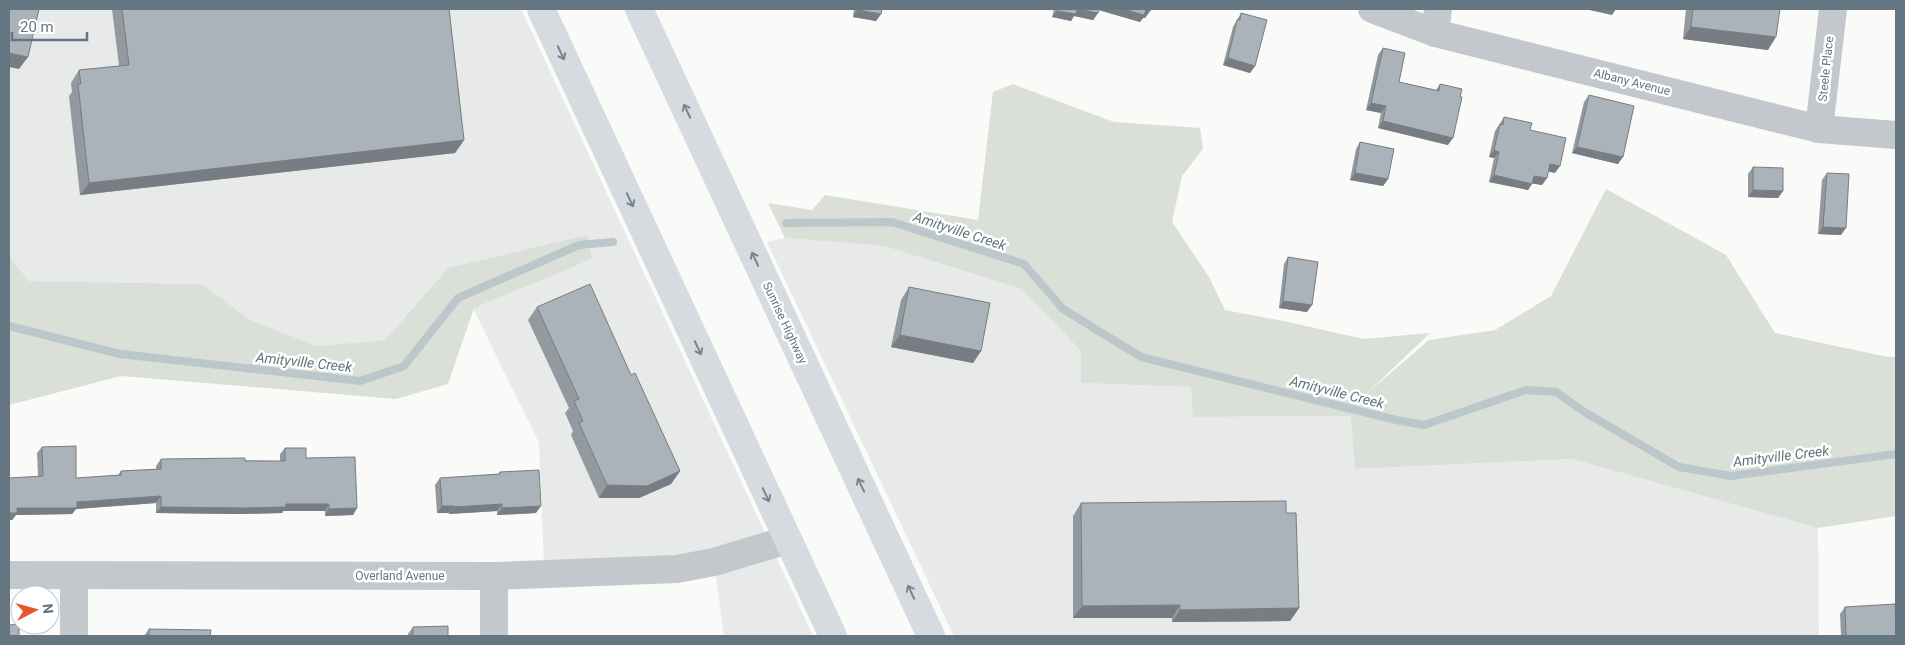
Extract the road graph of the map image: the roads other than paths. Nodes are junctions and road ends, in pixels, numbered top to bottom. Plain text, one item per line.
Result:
1 (541, 9) edge
2 (639, 9) edge
3 (1372, 9) edge
4 (1832, 9) edge
5 (1436, 21) edge
6 (1819, 129) junction
7 (1896, 135) edge
8 (787, 540) junction
9 (9, 576) edge
10 (74, 576) junction
11 (494, 576) junction
12 (74, 636) edge
13 (494, 636) edge
14 (833, 636) edge
15 (931, 636) edge

1 -> 8 highway
15 -> 2 highway, Sunrise Highway
3 - 5 street, Albany Avenue
4 - 6 street, Steele Place
5 - 6 street, Albany Avenue
6 - 7 street, Albany Avenue
8 - 11 street, Overland Avenue
8 - 14 highway
9 - 10 street, Overland Avenue
10 - 11 street, Overland Avenue
10 - 12 street
11 - 13 street

